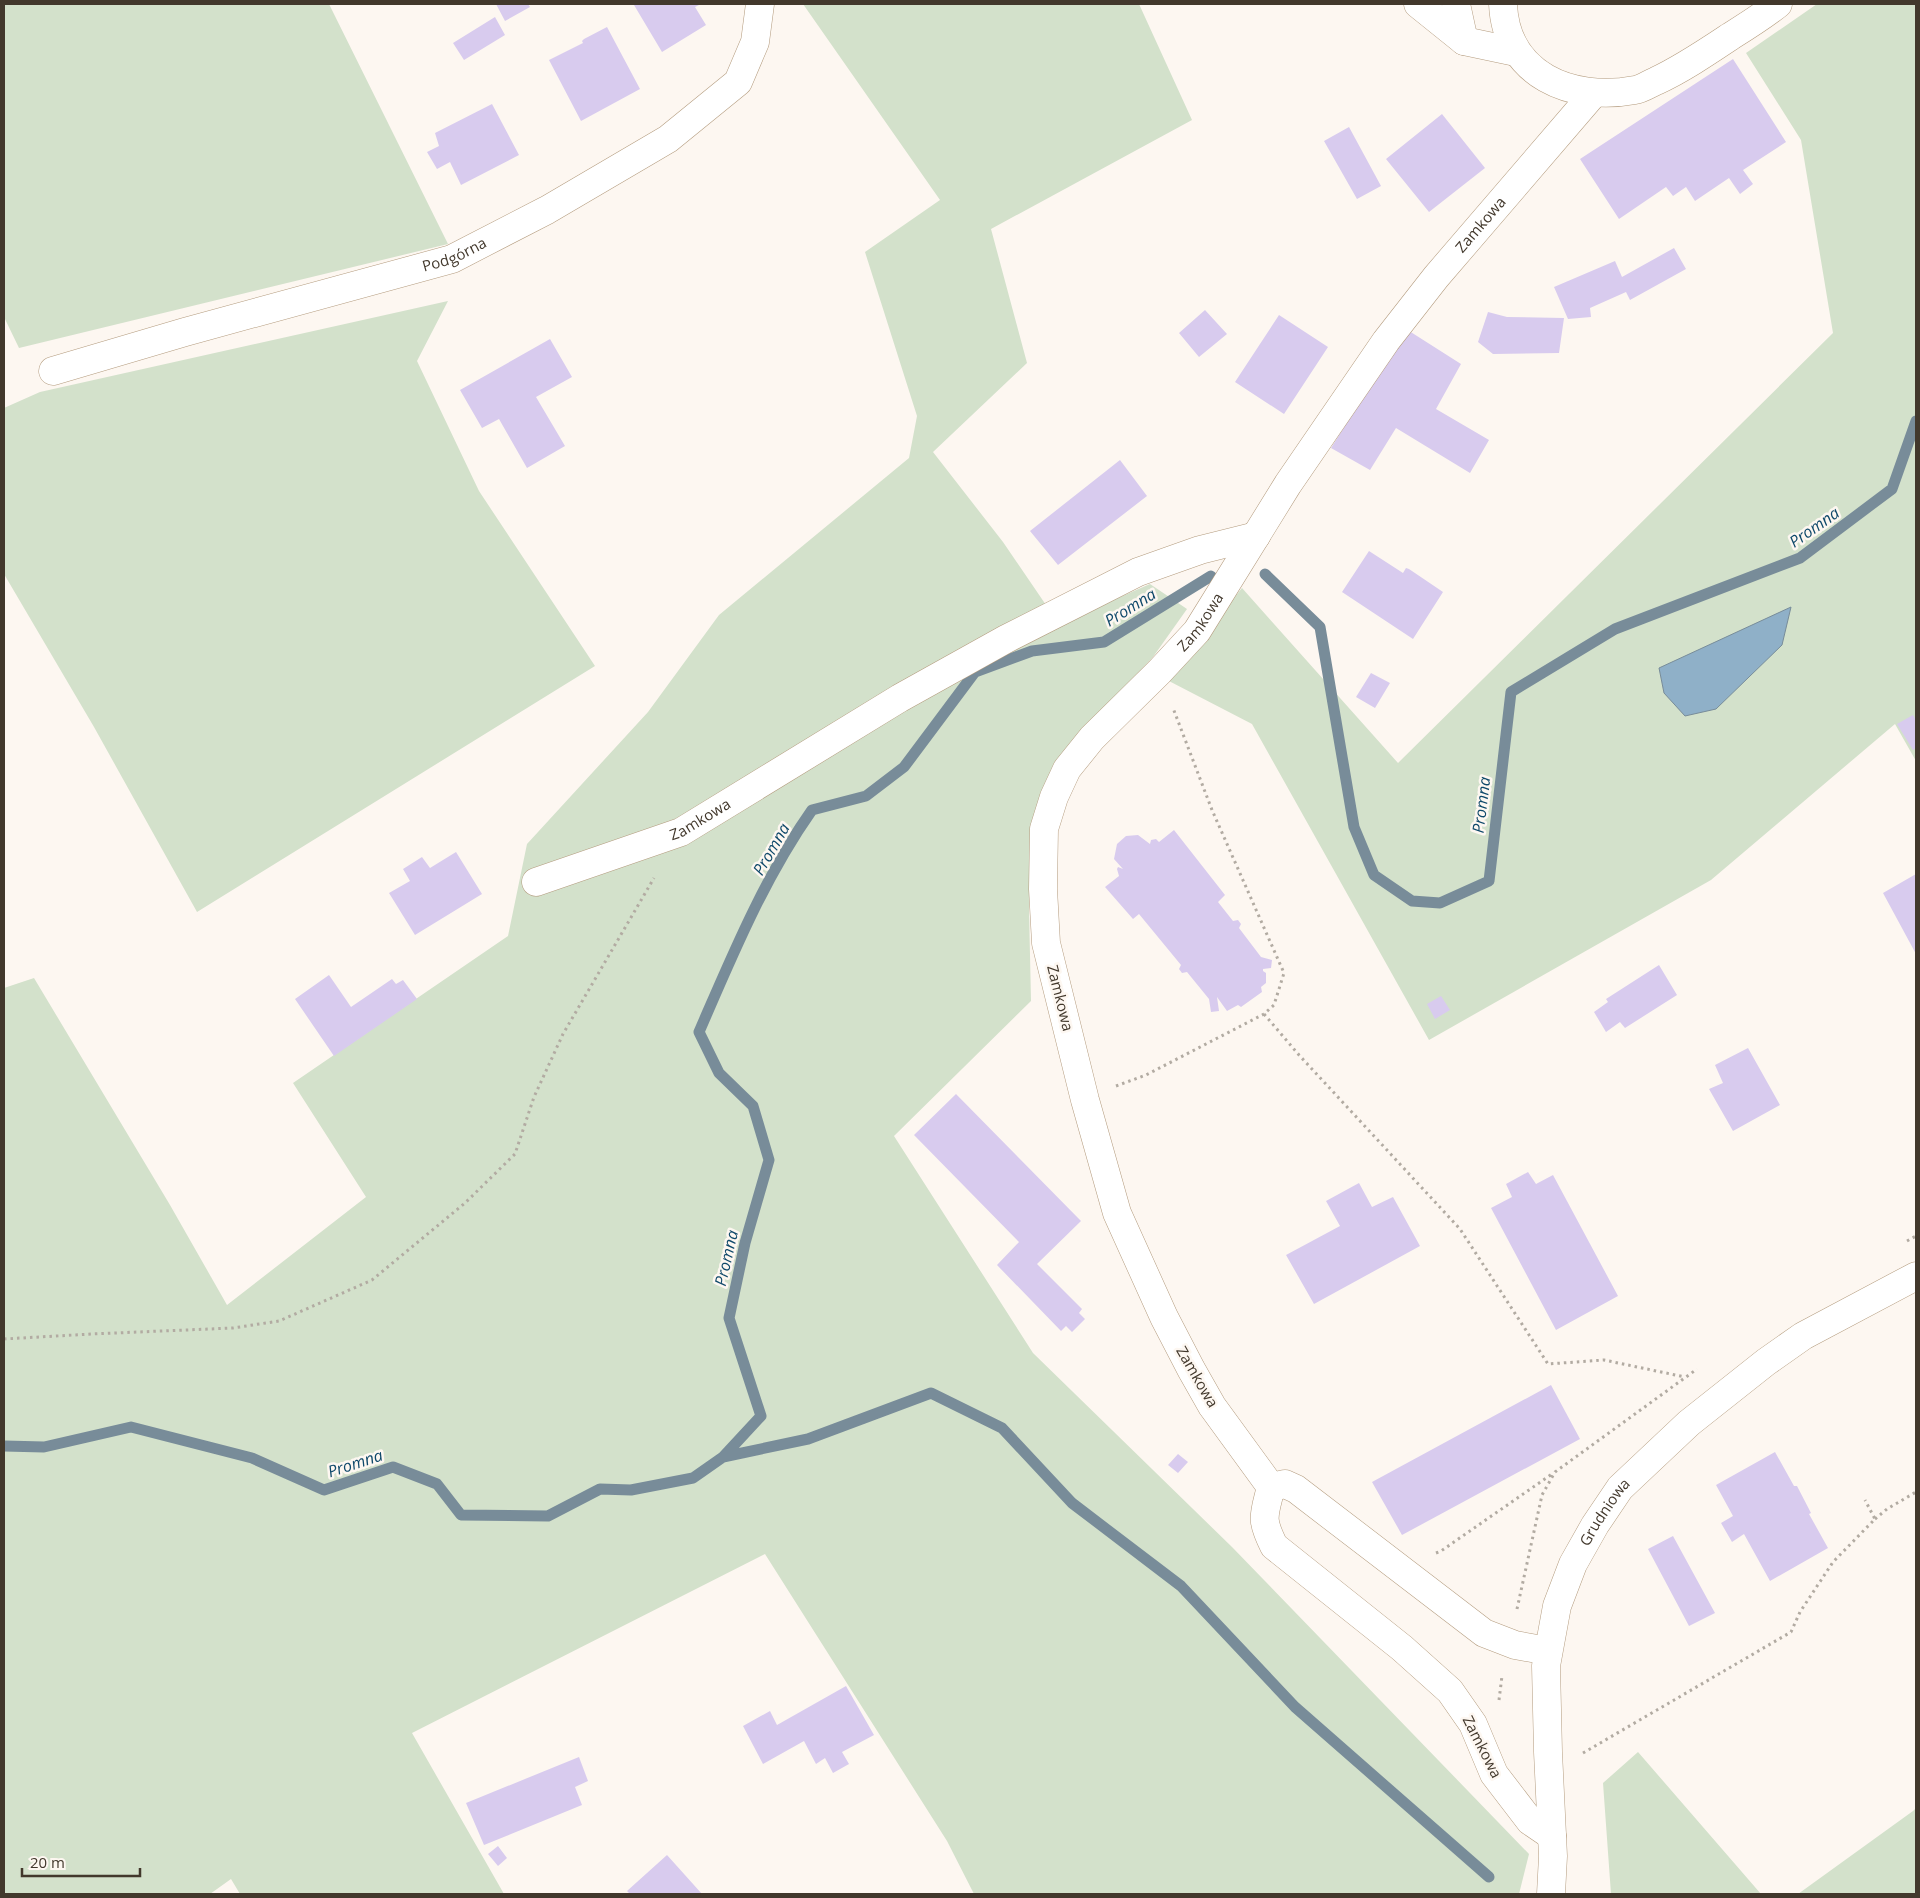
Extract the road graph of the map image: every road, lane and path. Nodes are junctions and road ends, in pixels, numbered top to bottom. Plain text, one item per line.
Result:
1 (760, 4) edge
2 (1418, 4) edge
3 (1456, 4) edge
4 (1502, 4) edge
5 (1778, 4) edge
6 (1464, 41) junction
7 (1516, 52) junction
8 (1594, 93) junction
9 (53, 371) dead end
10 (1256, 536) junction
11 (1185, 737) dead end
12 (681, 832) junction
13 (536, 882) dead end
14 (1264, 1014) junction
15 (1097, 1094) junction
16 (1916, 1276) edge
17 (4, 1339) edge
18 (1686, 1378) dead end
19 (1555, 1472) dead end
20 (1271, 1487) junction
21 (1916, 1492) edge
22 (1865, 1500) dead end
23 (1875, 1519) junction
24 (1398, 1568) junction
25 (1548, 1651) junction
26 (1576, 1758) dead end
27 (1552, 1836) junction
28 (1551, 1894) edge

1 - 9 street, Podgórna
2 - 6 street
3 - 6 street
4 - 7 street
5 - 8 street
6 - 7 street
7 - 8 street
8 - 10 street, Zamkowa
10 - 12 street, Zamkowa
10 - 15 street, Zamkowa
11 - 14 path
12 - 13 street, Zamkowa
12 - 17 path
14 - 15 path
14 - 18 path
15 - 20 street, Zamkowa
16 - 25 street, Grudniowa
19 - 24 path
20 - 24 street
20 - 27 street, Zamkowa
21 - 23 path
22 - 23 path
23 - 26 path
24 - 25 street
25 - 27 street, Grudniowa
27 - 28 street, Grudniowa

